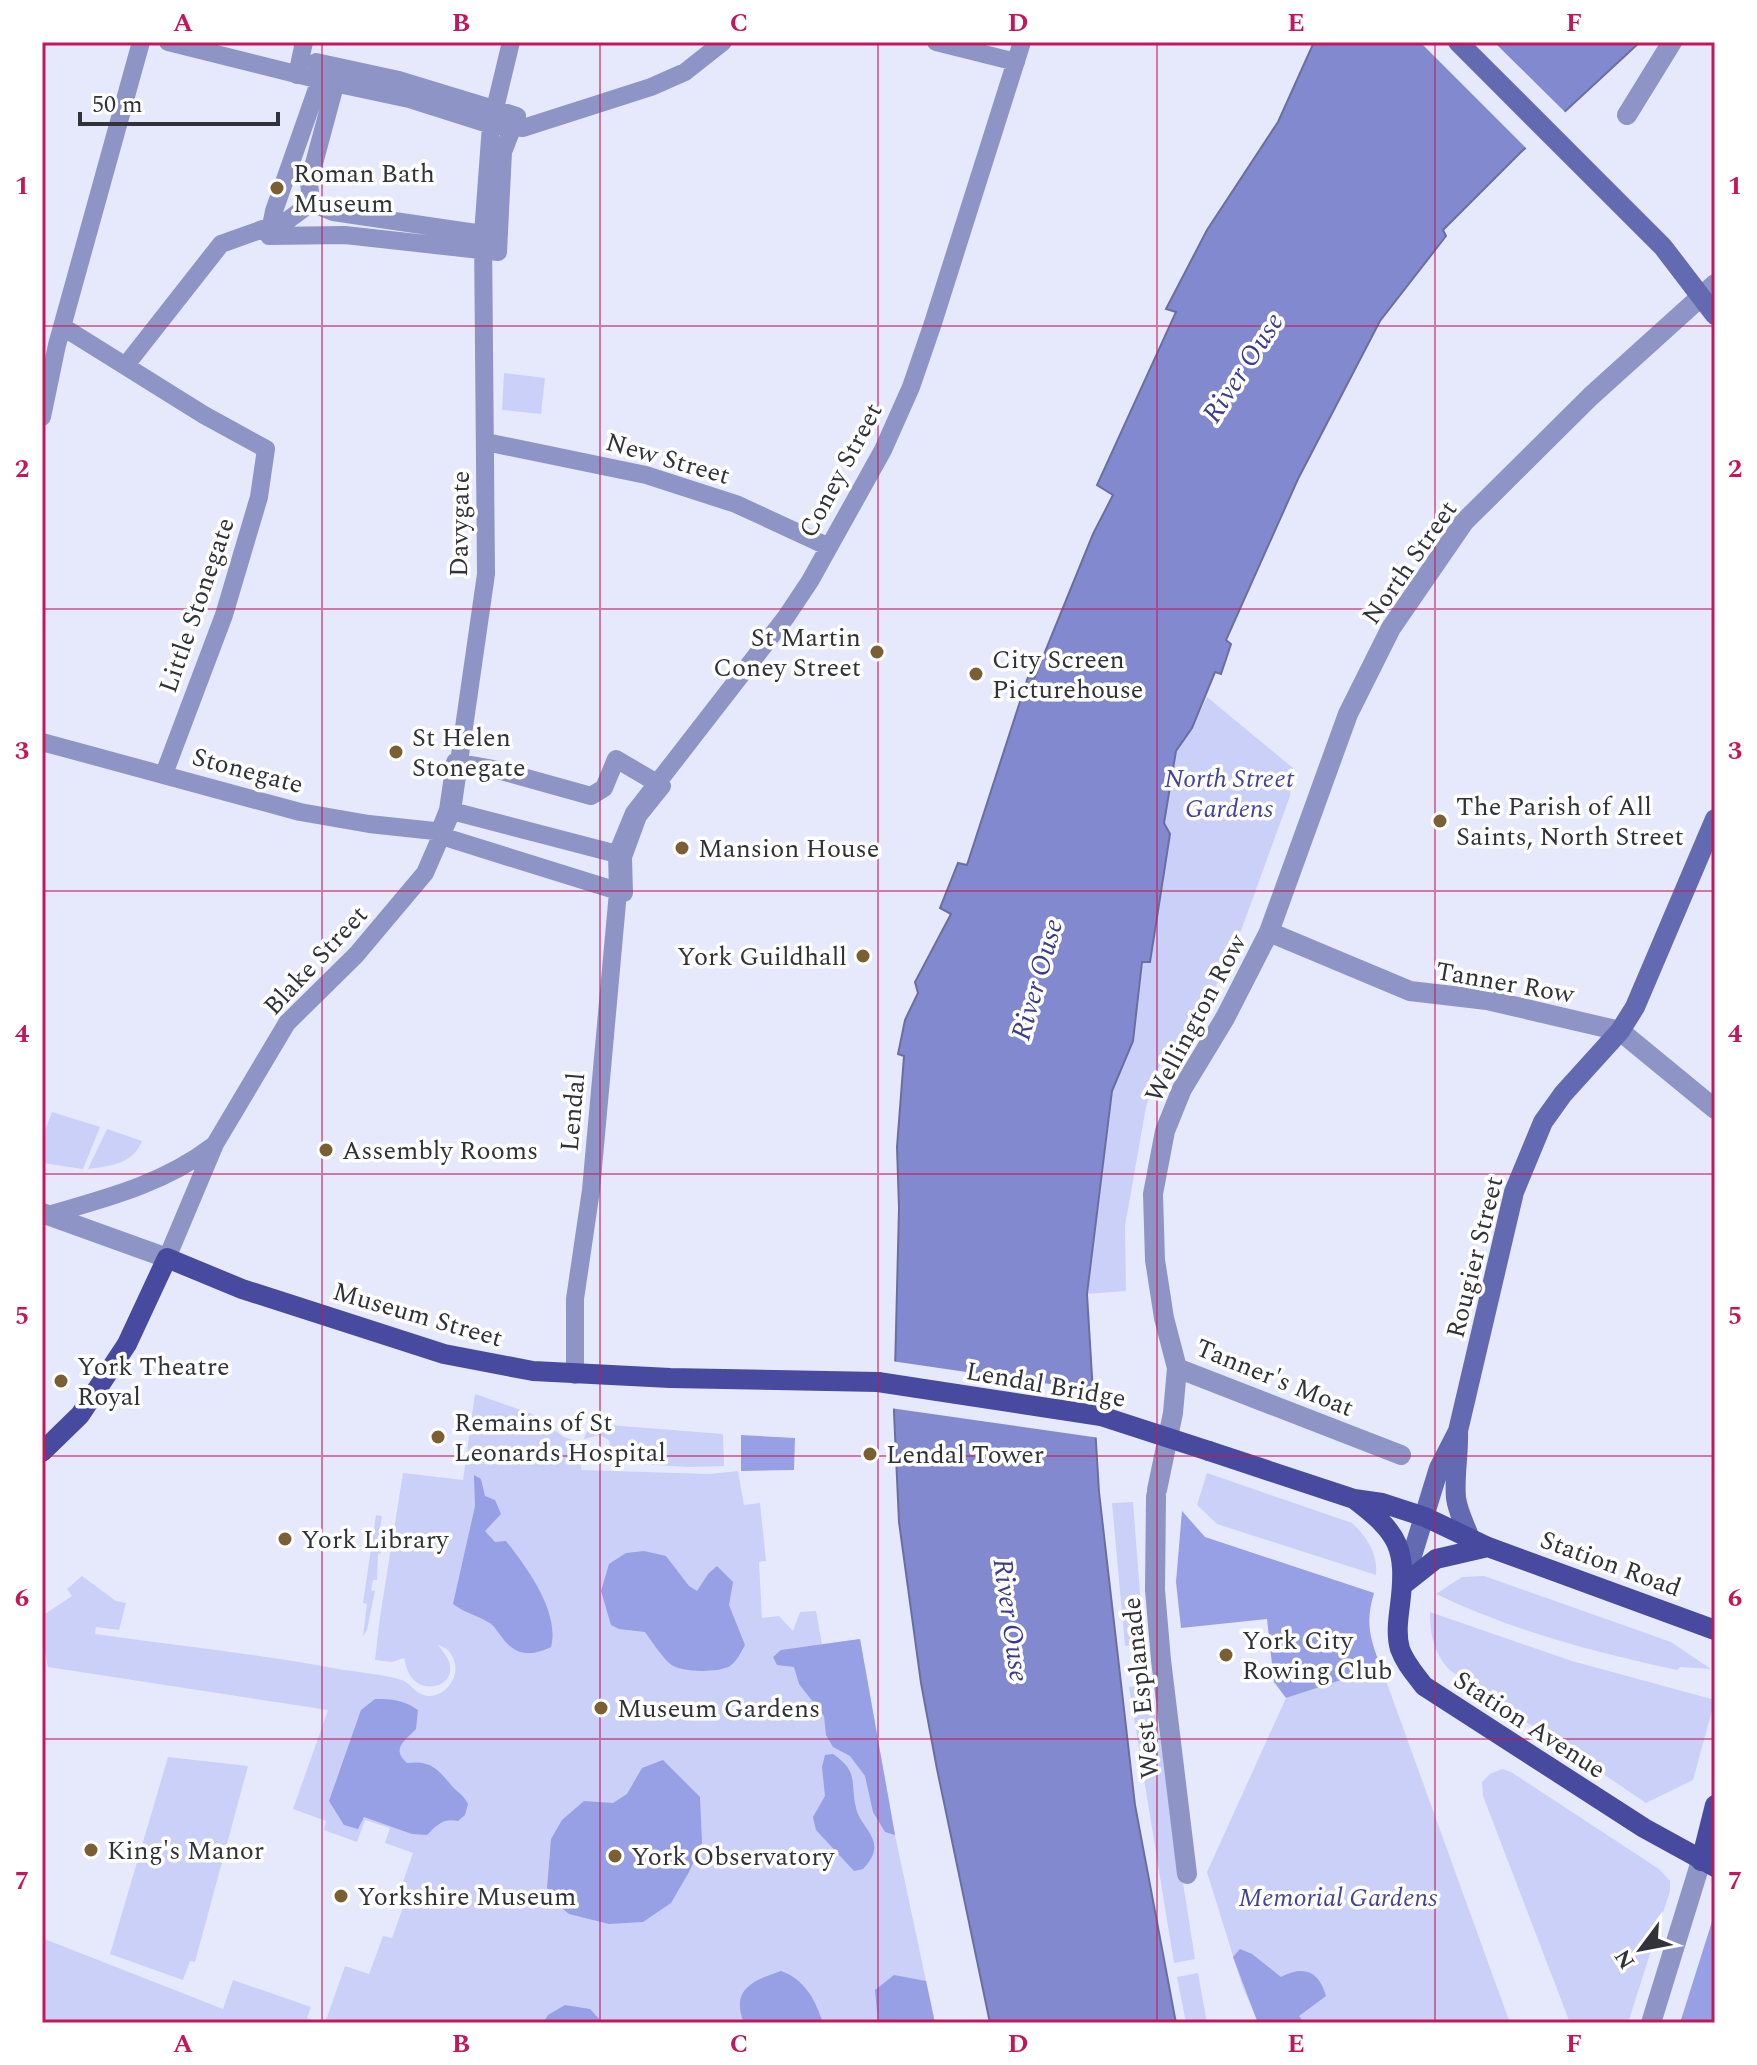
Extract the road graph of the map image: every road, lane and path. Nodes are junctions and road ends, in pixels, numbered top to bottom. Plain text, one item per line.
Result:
1 (141, 42) edge
2 (168, 42) edge
3 (304, 42) edge
4 (511, 42) edge
5 (723, 42) edge
6 (936, 42) edge
7 (1022, 42) edge
8 (1458, 42) edge
9 (1672, 42) edge
10 (1016, 62) junction
11 (297, 75) junction
12 (329, 85) junction
13 (1627, 115) dead end
14 (493, 117) junction
15 (512, 127) junction
16 (311, 203) junction
17 (271, 227) junction
18 (483, 243) junction
19 (1708, 290) edge
20 (1715, 315) edge
21 (63, 327) junction
22 (126, 365) junction
23 (42, 417) edge
24 (486, 442) junction
25 (829, 547) junction
26 (42, 742) edge
27 (459, 763) junction
28 (164, 774) junction
29 (658, 783) junction
30 (452, 811) junction
31 (1715, 819) edge
32 (442, 833) junction
33 (536, 833) junction
34 (617, 854) junction
35 (529, 864) junction
36 (618, 892) junction
37 (1269, 932) junction
38 (1620, 1031) junction
39 (1715, 1109) edge
40 (215, 1144) junction
41 (45, 1214) edge
42 (167, 1258) junction
43 (1164, 1318) joint
44 (1177, 1368) junction
45 (575, 1375) junction
46 (855, 1382) joint
47 (1458, 1431) junction
48 (42, 1452) edge
49 (1223, 1455) joint
50 (1401, 1455) dead end
51 (1354, 1499) junction
52 (1425, 1517) junction
53 (1469, 1536) junction
54 (1488, 1547) junction
55 (1403, 1585) junction
56 (1715, 1630) edge
57 (1715, 1805) edge
58 (1708, 1864) edge
59 (1187, 1874) dead end
60 (1651, 2023) edge

1 - 21 street
2 - 11 street
3 - 11 street
4 - 14 street, Davygate
5 - 15 street
6 - 10 street
7 - 10 street, Coney Street
8 - 19 main road
9 - 13 street
10 - 25 street, Coney Street
11 - 12 street
12 - 14 street
12 - 14 street
12 - 16 street
12 - 17 street
14 - 15 street
14 - 18 street, Davygate
15 - 18 street
16 - 17 street
16 - 18 street
17 - 18 street
17 - 22 street
18 - 24 street, Davygate
19 - 20 main road
19 - 37 street, North Street
21 - 22 street
21 - 23 street
22 - 28 street, Little Stonegate
24 - 25 street, New Street
24 - 27 street, Davygate
25 - 29 street, Coney Street
26 - 28 street, Stonegate
27 - 29 street
27 - 30 street, Davygate
27 - 32 street
28 - 32 street, Stonegate
29 - 34 street, Coney Street
29 - 36 street
30 - 32 street, Blake Street
30 - 33 street
31 - 38 main road, Rougier Street
32 - 35 street, Stonegate
32 - 40 street, Blake Street
33 - 34 street
33 - 35 street
34 - 36 street, Lendal
35 - 36 street, Stonegate
36 - 45 street, Lendal
37 - 38 street, Tanner Row
37 - 43 street, Wellington Row
38 - 39 street, Tanner Row
38 - 47 main road, Rougier Street
40 - 41 street, Blake Street
40 - 42 street, Blake Street
41 - 42 street
42 - 45 main road, Museum Street
42 - 48 main road
43 - 44 street, Tanner's Moat
44 - 50 street, Tanner's Moat
44 - 59 street, West Esplanade
45 - 46 main road, Museum Street
46 - 49 main road, Lendal Bridge, bridge
47 - 52 main road, Rougier Street
47 - 53 main road, Rougier Street
49 - 51 main road, Station Road
51 - 52 main road, Station Road
51 - 55 main road, Station Road
52 - 53 main road, Station Road
52 - 55 main road, Rougier Street
53 - 54 main road, Station Road
54 - 55 main road
54 - 56 main road, Station Road
55 - 58 main road, Station Avenue
57 - 58 main road
58 - 60 street

